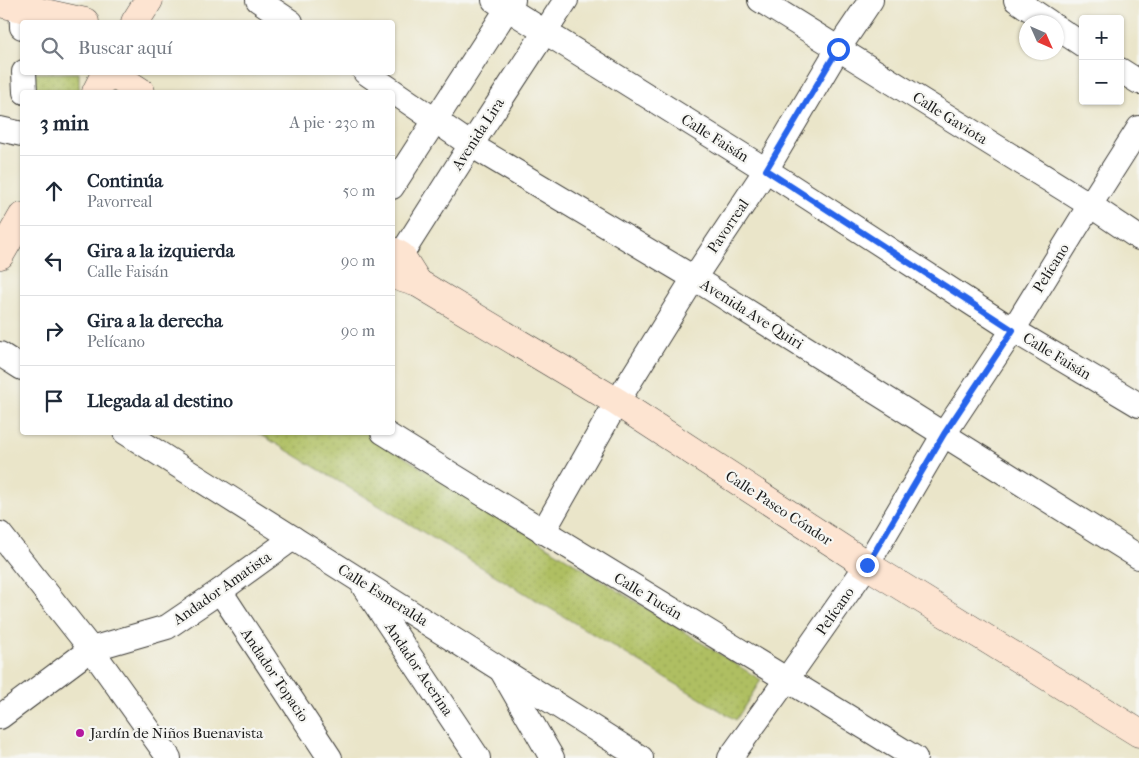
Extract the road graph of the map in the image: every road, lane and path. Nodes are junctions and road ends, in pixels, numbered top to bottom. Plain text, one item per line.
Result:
1 (149, 0) edge
2 (258, 0) edge
3 (566, 0) edge
4 (760, 0) edge
5 (871, 0) edge
6 (1016, 0) edge
7 (505, 3) edge
8 (16, 10) edge
9 (1039, 15) edge
10 (74, 20) edge
11 (136, 20) edge
12 (288, 20) edge
13 (545, 32) junction
14 (1064, 32) edge
15 (1079, 42) edge
16 (838, 49) junction
17 (1124, 73) edge
18 (24, 75) edge
19 (106, 75) edge
20 (113, 75) edge
21 (368, 75) edge
22 (1139, 82) edge
23 (25, 90) edge
24 (97, 90) edge
25 (139, 90) edge
26 (390, 90) edge
27 (395, 93) edge
28 (435, 121) junction
29 (1139, 128) edge
30 (0, 129) edge
31 (20, 134) edge
32 (471, 145) junction
33 (766, 170) junction
34 (395, 182) edge
35 (1090, 204) junction
36 (20, 224) edge
37 (1139, 238) edge
38 (0, 255) edge
39 (395, 263) edge
40 (694, 278) junction
41 (1013, 330) junction
42 (0, 354) edge
43 (20, 367) edge
44 (617, 402) junction
45 (1139, 405) edge
46 (944, 434) junction
47 (130, 435) edge
48 (387, 435) edge
49 (544, 532) junction
50 (0, 534) edge
51 (293, 538) junction
52 (1139, 557) edge
53 (867, 565) junction
54 (360, 580) junction
55 (220, 592) junction
56 (91, 649) junction
57 (500, 669) junction
58 (787, 679) junction
59 (0, 718) edge
60 (1139, 733) edge
61 (169, 758) edge
62 (330, 758) edge
63 (478, 758) edge
64 (552, 758) edge
65 (641, 758) edge
66 (730, 758) edge
67 (915, 758) edge

1 - 11 street
2 - 12 street
3 - 13 street, Avenida Lira
4 - 16 street, Calle Gaviota
5 - 16 street, Pavorreal
6 - 9 street
7 - 13 street, Calle Faisán
7 - 28 street
8 - 10 street
13 - 32 street, Avenida Lira
13 - 33 street, Calle Faisán
14 - 15 street
16 - 33 street, Pavorreal
16 - 35 street, Calle Gaviota
17 - 22 street
18 - 23 street
19 - 24 street
20 - 25 street
21 - 26 street, Avenida Ave Quiri
27 - 28 street, Avenida Ave Quiri
28 - 32 street, Avenida Ave Quiri
28 - 34 street
29 - 35 street, Pelícano
30 - 31 street
32 - 39 street, Avenida Lira
32 - 40 street, Avenida Ave Quiri
33 - 40 street, Pavorreal
33 - 41 street, Calle Faisán
35 - 37 street, Calle Gaviota
35 - 41 street, Pelícano
36 - 38 street
39 - 44 street, Calle Paseo Cóndor
40 - 44 street, Pavorreal
40 - 46 street, Avenida Ave Quiri
41 - 45 street, Calle Faisán
41 - 46 street, Pelícano
42 - 43 street
44 - 49 street, Pavorreal
44 - 53 street, Calle Paseo Cóndor
46 - 52 street, Avenida Ave Quiri
46 - 53 street, Pelícano
47 - 51 street, Calle Esmeralda
48 - 49 street, Calle Tucán
49 - 58 street, Calle Tucán
50 - 56 street
51 - 54 street, Calle Esmeralda
51 - 55 street, Andador Amatista
53 - 58 street, Pelícano
53 - 60 street, Calle Paseo Cóndor
54 - 57 street, Calle Esmeralda
54 - 63 street, Andador Acerina
55 - 56 street, Andador Amatista
55 - 62 street, Andador Topacio
56 - 59 street
56 - 61 street
57 - 64 street
57 - 65 street, Calle Esmeralda
58 - 66 street, Pelícano
58 - 67 street, Calle Tucán

